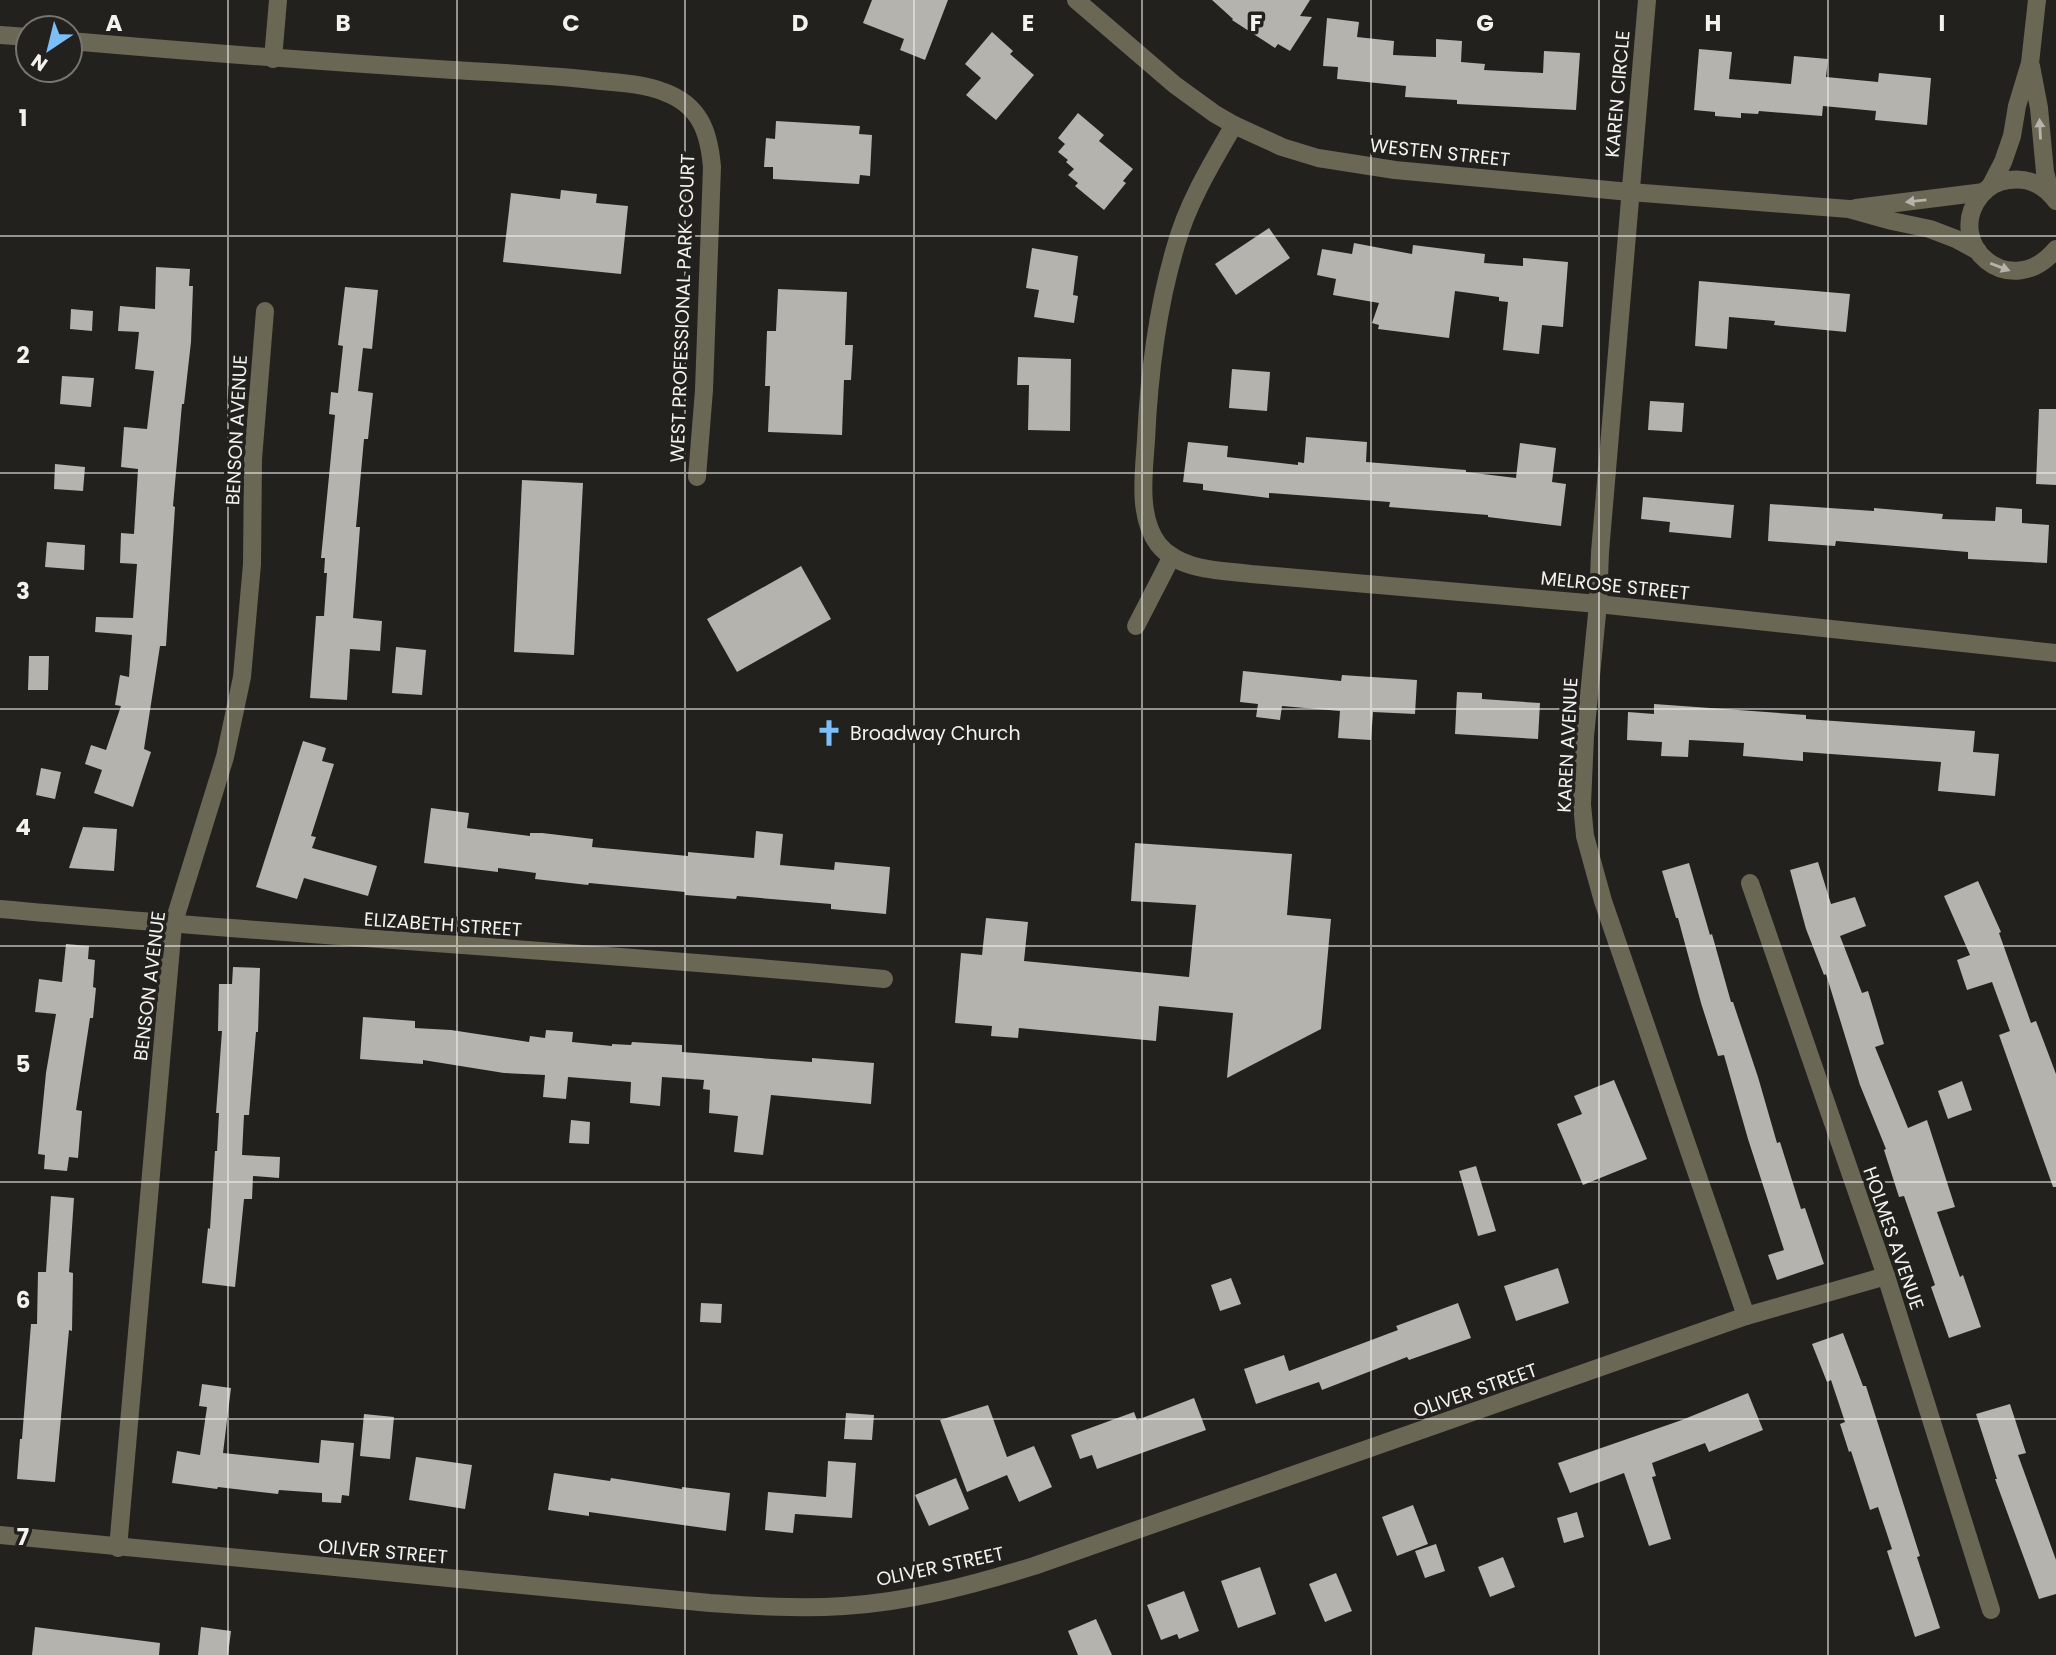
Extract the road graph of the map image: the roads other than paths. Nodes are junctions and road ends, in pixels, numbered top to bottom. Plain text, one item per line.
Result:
1 (278, 0) edge
2 (1076, 0) edge
3 (1647, 0) edge
4 (2037, 0) edge
5 (84, 42) edge
6 (273, 59) junction
7 (2030, 63) junction
8 (1234, 125) junction
9 (1987, 189) junction
10 (1630, 192) junction
11 (2054, 198) edge
12 (1849, 209) junction
13 (1978, 251) junction
14 (2053, 256) edge
15 (265, 311) dead end
16 (697, 477) dead end
17 (1172, 556) junction
18 (1598, 604) junction
19 (1136, 626) dead end
20 (2056, 653) edge
21 (1750, 883) dead end
22 (0, 909) edge
23 (173, 925) junction
24 (884, 979) dead end
25 (1886, 1276) junction
26 (1746, 1316) junction
27 (0, 1535) edge
28 (118, 1548) junction
29 (1991, 1610) dead end

1 - 6 street
2 - 8 street, WESTEN STREET
3 - 10 street, KAREN CIRCLE
4 - 7 street
5 - 6 street, WEST PROFESSIONAL PARK COURT
6 - 16 street, WEST PROFESSIONAL PARK COURT
7 - 9 street
11 -> 7 street
8 - 10 street, WESTEN STREET
8 - 17 street
9 - 11 street, WESTEN STREET
9 -> 12 street, WESTEN STREET
9 - 13 street
10 - 12 street, WESTEN STREET
10 - 18 street, KAREN AVENUE
12 - 13 street, WESTEN STREET
13 -> 14 street, WESTEN STREET
15 - 23 street, BENSON AVENUE
17 - 18 street, MELROSE STREET
17 - 19 street
18 - 20 street, MELROSE STREET
18 - 26 street, KAREN AVENUE
21 - 25 street, HOLMES AVENUE
22 - 23 street, ELIZABETH STREET
23 - 24 street, ELIZABETH STREET
23 - 28 street, BENSON AVENUE
25 - 26 street, OLIVER STREET
25 - 29 street, HOLMES AVENUE
26 - 28 street, OLIVER STREET
27 - 28 street, OLIVER STREET

